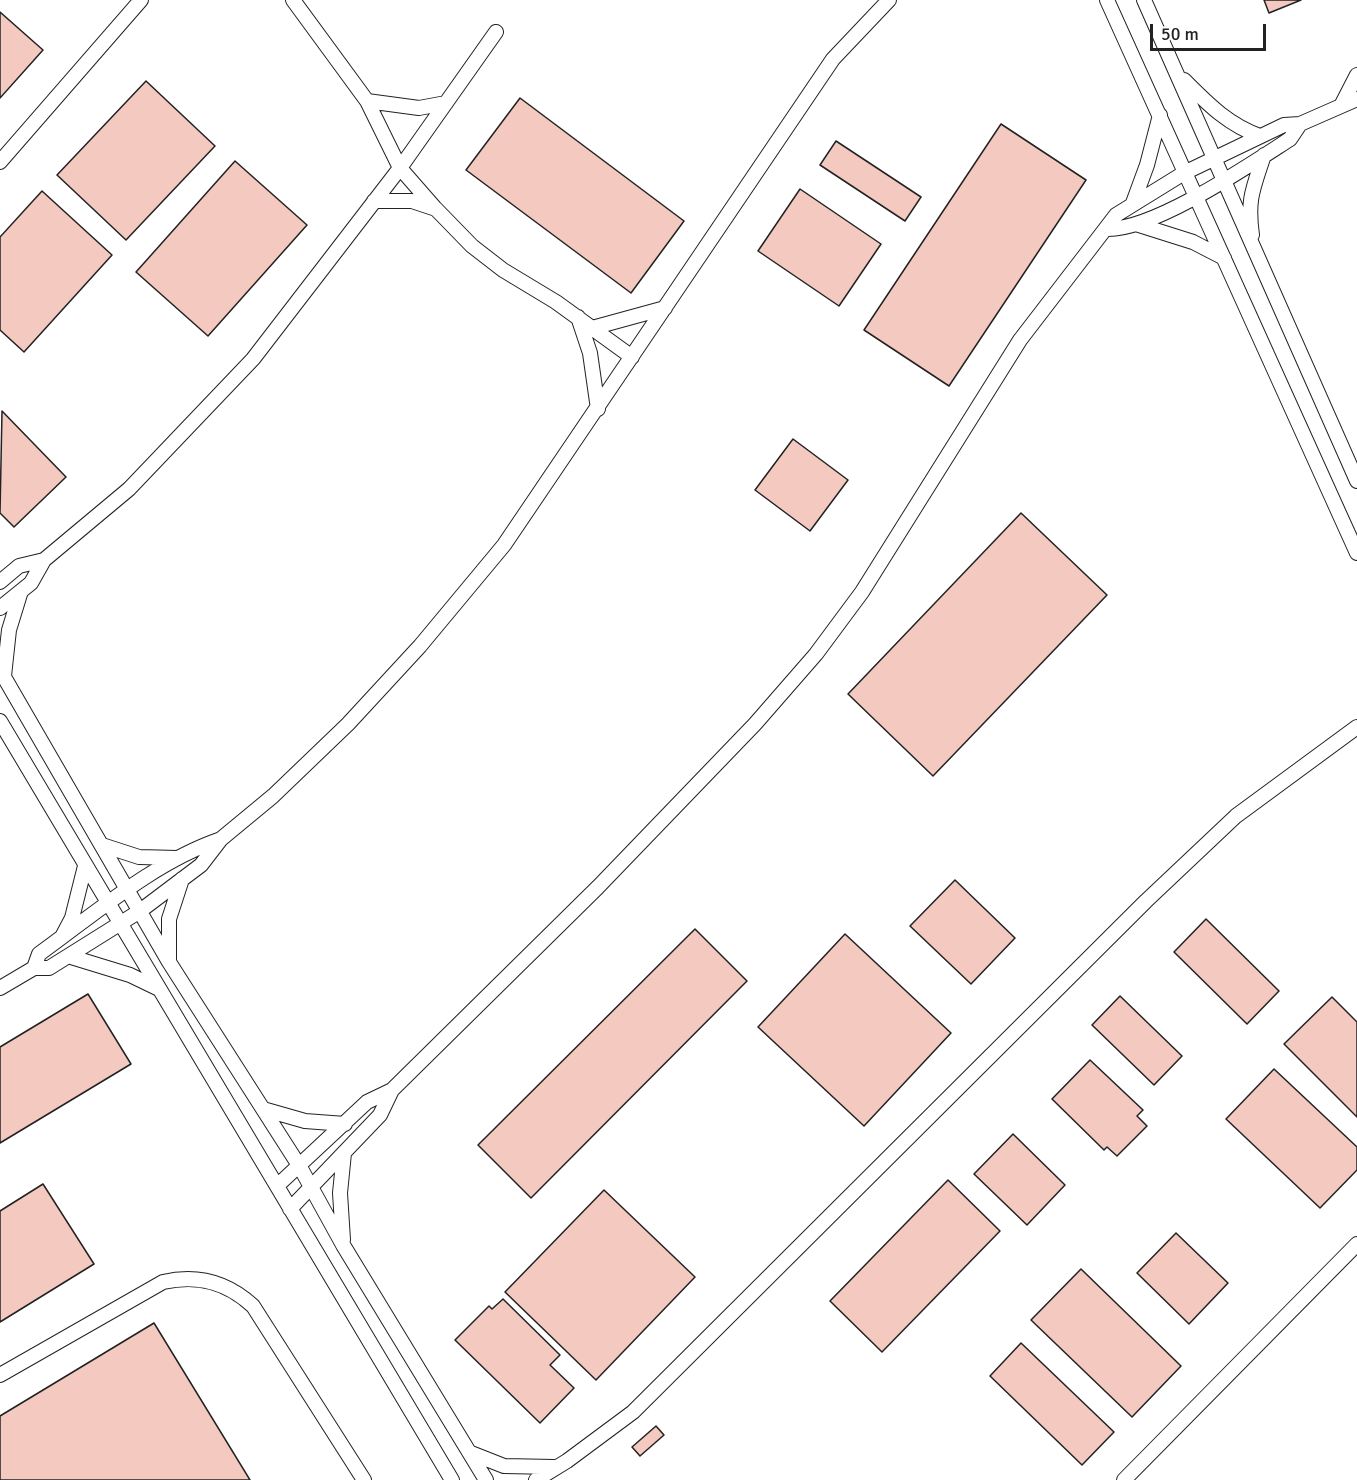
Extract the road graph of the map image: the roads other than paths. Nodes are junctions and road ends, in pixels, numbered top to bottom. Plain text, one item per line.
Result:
1 (141, 0) edge
2 (293, 0) edge
3 (889, 0) edge
4 (1107, 0) edge
5 (1144, 0) edge
6 (495, 32) dead end
7 (1178, 74) junction
8 (1357, 75) edge
9 (1357, 99) edge
10 (367, 102) junction
11 (446, 103) junction
12 (1341, 106) junction
13 (1160, 115) junction
14 (1300, 124) junction
15 (1260, 136) junction
16 (1264, 155) junction
17 (1215, 159) junction
18 (0, 162) edge
19 (400, 168) junction
20 (1184, 173) junction
21 (1223, 180) junction
22 (1197, 196) junction
23 (374, 201) junction
24 (1134, 203) junction
25 (435, 208) junction
26 (1136, 224) junction
27 (1107, 229) junction
28 (1255, 255) junction
29 (1224, 258) junction
30 (665, 308) junction
31 (578, 317) junction
32 (592, 327) junction
33 (632, 357) junction
34 (598, 409) junction
35 (1357, 481) edge
36 (1357, 553) edge
37 (44, 561) junction
38 (2, 579) edge
39 (21, 591) junction
40 (0, 608) edge
41 (2, 673) edge
42 (0, 721) edge
43 (1357, 727) edge
44 (221, 839) junction
45 (102, 845) junction
46 (177, 858) junction
47 (85, 866) junction
48 (182, 879) junction
49 (127, 891) junction
50 (108, 905) junction
51 (140, 911) junction
52 (120, 923) junction
53 (62, 938) junction
54 (69, 956) junction
55 (169, 962) junction
56 (34, 968) junction
57 (0, 988) edge
58 (160, 989) junction
59 (392, 1090) junction
60 (263, 1109) junction
61 (345, 1124) junction
62 (345, 1153) junction
63 (300, 1167) junction
64 (278, 1185) junction
65 (311, 1189) junction
66 (290, 1209) junction
67 (1357, 1244) edge
68 (343, 1245) junction
69 (0, 1375) edge
70 (471, 1454) junction
71 (559, 1466) junction
72 (542, 1478) edge
73 (364, 1480) edge
74 (452, 1480) edge
75 (486, 1480) edge
76 (1124, 1480) edge

1 - 18 street
2 - 10 street
3 - 30 street
4 - 13 street
5 - 7 street
6 - 11 street
7 - 15 street
7 - 17 street
8 - 12 street
9 - 12 street
10 - 11 street
10 - 19 street
11 - 19 street
12 - 14 street
13 - 20 street
13 - 24 street
14 - 15 street
14 - 16 street
15 - 17 street
16 - 21 street
16 - 28 street
17 - 20 street
17 - 21 street
19 - 23 street
19 - 25 street
20 - 22 street
20 - 24 street
21 - 22 street
21 - 28 street
22 - 26 street
22 - 29 street
23 - 25 street
23 - 37 street
24 - 27 street
25 - 31 street
26 - 27 street
26 - 29 street
27 - 59 street
28 - 35 street
29 - 36 street
30 - 32 street
30 - 33 street
31 - 32 street
31 - 34 street
32 - 33 street
33 - 34 street
34 - 44 street
37 - 38 street
37 - 39 street
39 - 40 street
39 - 41 street
41 - 45 street
42 - 47 street
43 - 71 street
44 - 46 street
44 - 48 street
45 - 46 street
45 - 49 street
46 - 49 street
47 - 50 street
47 - 53 street
48 - 51 street
48 - 55 street
49 - 50 street
49 - 51 street
50 - 52 street
50 - 53 street
51 - 52 street
51 - 55 street
52 - 54 street
52 - 58 street
53 - 56 street
54 - 56 street
54 - 58 street
55 - 60 street
56 - 57 street
58 - 64 street
59 - 61 street
59 - 62 street
60 - 61 street
60 - 63 street
61 - 63 street
62 - 65 street
62 - 68 street
63 - 64 street
63 - 65 street
64 - 66 street
65 - 66 street
65 - 68 street
66 - 74 street
67 - 76 street
68 - 70 street
69 - 73 street
70 - 71 street
70 - 75 street
71 - 72 street

